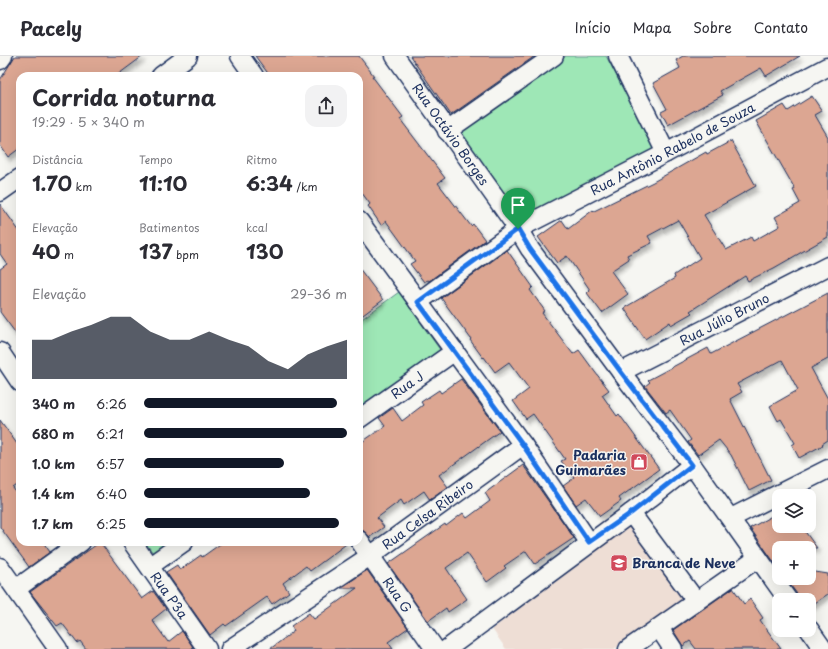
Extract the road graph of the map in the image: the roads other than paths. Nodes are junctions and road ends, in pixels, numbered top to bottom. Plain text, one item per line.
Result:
1 (3, 56) edge
2 (188, 56) edge
3 (240, 56) edge
4 (395, 56) edge
5 (554, 56) edge
6 (618, 56) edge
7 (0, 60) edge
8 (825, 64) edge
9 (166, 72) edge
10 (251, 72) edge
11 (447, 131) junction
12 (666, 154) junction
13 (16, 181) edge
14 (0, 192) edge
15 (363, 226) edge
16 (518, 229) junction
17 (828, 266) edge
18 (418, 302) junction
19 (455, 351) junction
20 (0, 352) edge
21 (621, 372) junction
22 (16, 376) edge
23 (363, 416) edge
24 (523, 445) junction
25 (692, 465) junction
26 (828, 469) edge
27 (631, 513) junction
28 (731, 518) junction
29 (589, 542) junction
30 (76, 546) edge
31 (135, 546) edge
32 (178, 546) edge
33 (363, 546) edge
34 (370, 556) junction
35 (758, 558) junction
36 (150, 566) junction
37 (0, 567) edge
38 (16, 589) junction
39 (783, 593) edge
40 (696, 600) junction
41 (659, 628) junction
42 (814, 637) edge
43 (58, 649) edge
44 (207, 649) edge
45 (230, 649) edge
46 (435, 649) edge
47 (447, 649) edge
48 (628, 649) edge
49 (673, 649) edge
50 (823, 649) edge

1 - 7 street
2 - 9 street
3 - 10 street
4 - 11 street, Rua Octávio Borges
5 - 11 street
6 - 12 street
8 - 12 street, Rua Antônio Rabelo de Souza
11 - 16 street, Rua Octávio Borges
12 - 16 street, Rua Antônio Rabelo de Souza
13 - 14 street
15 - 18 street
16 - 18 street, Rua Antônio Rabelo de Souza
16 - 21 street, Rua Octávio Borges
17 - 21 street, Rua Júlio Bruno
18 - 19 street
19 - 23 street, Rua J
19 - 24 street
20 - 22 street
21 - 25 street, Rua Octávio Borges
24 - 29 street
24 - 34 street, Rua Celsa Ribeiro
25 - 27 street
25 - 28 street, Rua Octávio Borges
26 - 28 street
27 - 29 street
27 - 40 street
28 - 35 street, Rua Octávio Borges
29 - 47 street
30 - 38 street
31 - 36 street, Rua P3a
32 - 36 street
33 - 34 street, Rua G
34 - 45 street, Rua Celsa Ribeiro
34 - 46 street, Rua G
35 - 39 street, Rua Octávio Borges
35 - 40 street
36 - 44 street, Rua P3a
37 - 38 street
38 - 43 street
40 - 41 street
41 - 48 street
41 - 49 street
42 - 50 street

